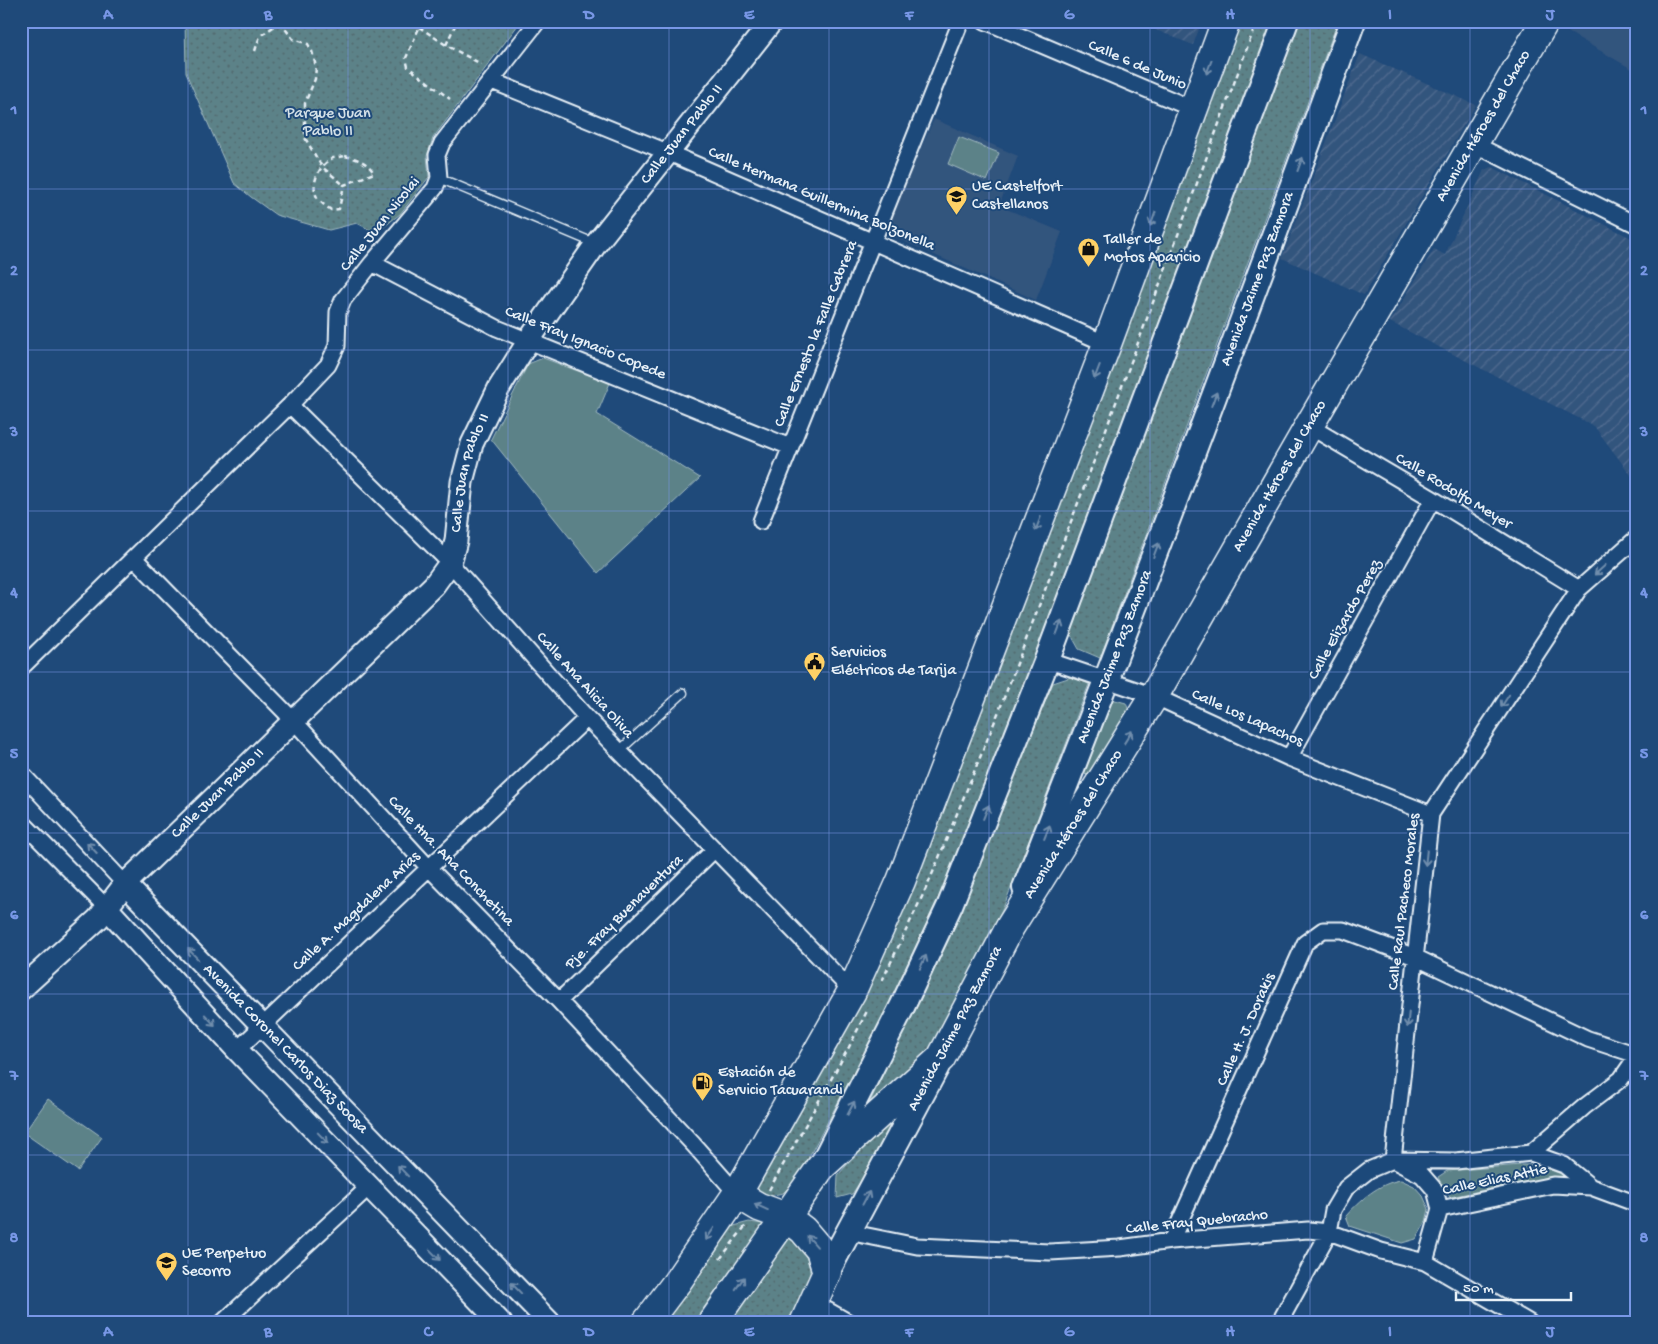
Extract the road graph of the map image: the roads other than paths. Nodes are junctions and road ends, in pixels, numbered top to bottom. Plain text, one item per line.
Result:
1 (538, 21) edge
2 (772, 21) edge
3 (961, 21) edge
4 (985, 21) edge
5 (1226, 21) edge
6 (1286, 21) edge
7 (1353, 21) edge
8 (1545, 21) edge
9 (492, 81) junction
10 (1193, 108) junction
11 (1474, 144) junction
12 (667, 152) junction
13 (439, 178) junction
14 (1637, 225) edge
15 (873, 241) junction
16 (596, 244) junction
17 (372, 262) junction
18 (529, 340) junction
19 (1108, 344) junction
20 (290, 405) junction
21 (1308, 426) junction
22 (790, 447) junction
23 (1433, 499) junction
24 (761, 521) dead end
25 (1637, 538) edge
26 (134, 558) junction
27 (450, 563) junction
28 (1579, 589) junction
29 (1047, 660) junction
30 (21, 668) edge
31 (1107, 680) junction
32 (683, 693) dead end
33 (1154, 696) junction
34 (587, 718) junction
35 (294, 721) junction
36 (619, 750) junction
37 (1289, 758) junction
38 (21, 773) edge
39 (1431, 814) junction
40 (21, 821) edge
41 (714, 850) junction
42 (429, 868) junction
43 (125, 884) junction
44 (106, 908) junction
45 (1010, 927) junction
46 (1415, 957) junction
47 (21, 989) edge
48 (852, 991) junction
49 (559, 1001) junction
50 (262, 1026) junction
51 (237, 1050) junction
52 (1637, 1056) edge
53 (941, 1058) junction
54 (1532, 1153) junction
55 (1393, 1160) junction
56 (821, 1167) junction
57 (370, 1186) junction
58 (1591, 1187) junction
59 (737, 1194) junction
60 (1637, 1204) edge
61 (1440, 1210) junction
62 (786, 1217) junction
63 (848, 1232) junction
64 (1330, 1232) junction
65 (1171, 1241) junction
66 (1425, 1262) junction
67 (827, 1272) junction
68 (809, 1316) edge
69 (1521, 1321) edge
70 (222, 1323) edge
71 (501, 1323) edge
72 (550, 1323) edge
73 (646, 1323) edge
74 (712, 1323) edge
75 (850, 1323) edge
76 (1279, 1323) edge

1 - 9 street, Calle Juan Nicolai
2 - 12 main road, Calle Juan Pablo II
3 - 15 street, Calle Ernesto la Falle Cabrera
4 - 10 street, Calle 6 de Junio
5 -> 10 highway
29 -> 6 main road
31 -> 7 main road, Avenida Jaime Paz Zamora
8 - 11 highway, Avenida Héroes del Chaco
9 - 12 street, Calle Hermana Guillermina Bolzonella
9 - 13 street, Calle Juan Nicolai
10 -> 19 highway
11 - 14 street
11 - 21 highway, Avenida Héroes del Chaco
12 - 15 street, Calle Hermana Guillermina Bolzonella
12 - 16 main road, Calle Juan Pablo II
13 - 16 lane
13 - 17 street, Calle Juan Nicolai
15 - 19 street, Calle Hermana Guillermina Bolzonella
15 - 22 street, Calle Ernesto la Falle Cabrera
16 - 18 main road, Calle Juan Pablo II
17 - 18 street, Calle Fray Ignacio Copede
17 - 20 street, Calle Juan Nicolai
18 - 22 street, Calle Fray Ignacio Copede
18 - 27 main road, Calle Juan Pablo II
19 -> 48 highway
20 - 26 street, Calle Juan Nicolai
20 - 27 street, Calle Ana Alicia Oliva
21 - 23 street, Calle Rodolfo Meyer
21 - 33 highway, Avenida Héroes del Chaco
22 - 24 street, Calle Ernesto la Falle Cabrera
23 - 28 street, Calle Rodolfo Meyer
23 - 37 street, Calle Elizardo Perez
25 -> 28 street, Calle Raul Pacheco Morales
26 - 30 street, Calle Juan Nicolai
26 - 35 street, Calle Hna. Ana Conchetina
27 - 34 street, Calle Ana Alicia Oliva
27 - 35 main road, Calle Juan Pablo II
28 -> 39 street, Calle Raul Pacheco Morales
29 - 31 street, Calle Los Lapachos
56 -> 29 main road
31 - 33 street, Calle Los Lapachos
45 -> 31 main road, Avenida Jaime Paz Zamora
32 - 36 lane
33 - 37 street, Calle Los Lapachos
45 -> 33 highway, Avenida Héroes del Chaco
34 - 36 street, Calle Ana Alicia Oliva
34 - 42 street, Calle A. Magdalena Arias
35 - 42 street, Calle Hna. Ana Conchetina
35 - 43 main road, Calle Juan Pablo II
36 - 41 street, Calle Ana Alicia Oliva
37 - 39 street, Calle Los Lapachos
43 -> 38 street, Avenida Coronel Carlos Diaz Soosa
39 -> 46 street, Calle Raul Pacheco Morales
40 - 44 street, Avenida Coronel Carlos Diaz Soosa
41 - 48 street, Calle Ana Alicia Oliva
41 - 49 street, Pje. Fray Buenaventura
42 - 49 street, Calle Hna. Ana Conchetina
42 - 50 street, Calle A. Magdalena Arias
43 - 44 main road, Calle Juan Pablo II
50 -> 43 main road, Avenida Coronel Carlos Diaz Soosa
44 - 47 main road, Calle Juan Pablo II
44 -> 51 main road, Avenida Coronel Carlos Diaz Soosa
45 - 53 highway, Avenida Jaime Paz Zamora
46 - 52 street, Calle H. J. Dorakis
46 -> 55 street, Calle Raul Pacheco Morales
46 - 65 street, Calle H. J. Dorakis
48 - 59 highway
49 - 59 street, Calle Hna. Ana Conchetina
50 - 51 street, Calle A. Magdalena Arias
72 -> 50 main road, Avenida Coronel Carlos Diaz Soosa
51 -> 57 main road, Avenida Coronel Carlos Diaz Soosa
52 - 54 street
53 - 56 highway
63 -> 53 main road, Avenida Jaime Paz Zamora
54 - 55 street
54 - 58 street
55 - 61 street
55 - 64 street
56 - 62 highway
57 - 70 street
57 -> 71 main road, Avenida Coronel Carlos Diaz Soosa
58 - 60 street, Calle Elias Attie
58 - 61 street, Calle Elias Attie
62 -> 59 highway
59 -> 73 highway
61 - 66 street, Calle Elias Attie
67 -> 62 highway
74 -> 62 highway
63 - 65 street, Calle Fray Quebracho
63 - 67 main road, Avenida Jaime Paz Zamora
64 - 65 street, Calle Fray Quebracho
64 - 66 street, Calle Fray Quebracho
64 - 76 street
66 - 69 street, Calle Fray Quebracho
67 - 68 highway, Avenida Jaime Paz Zamora
68 - 75 street

